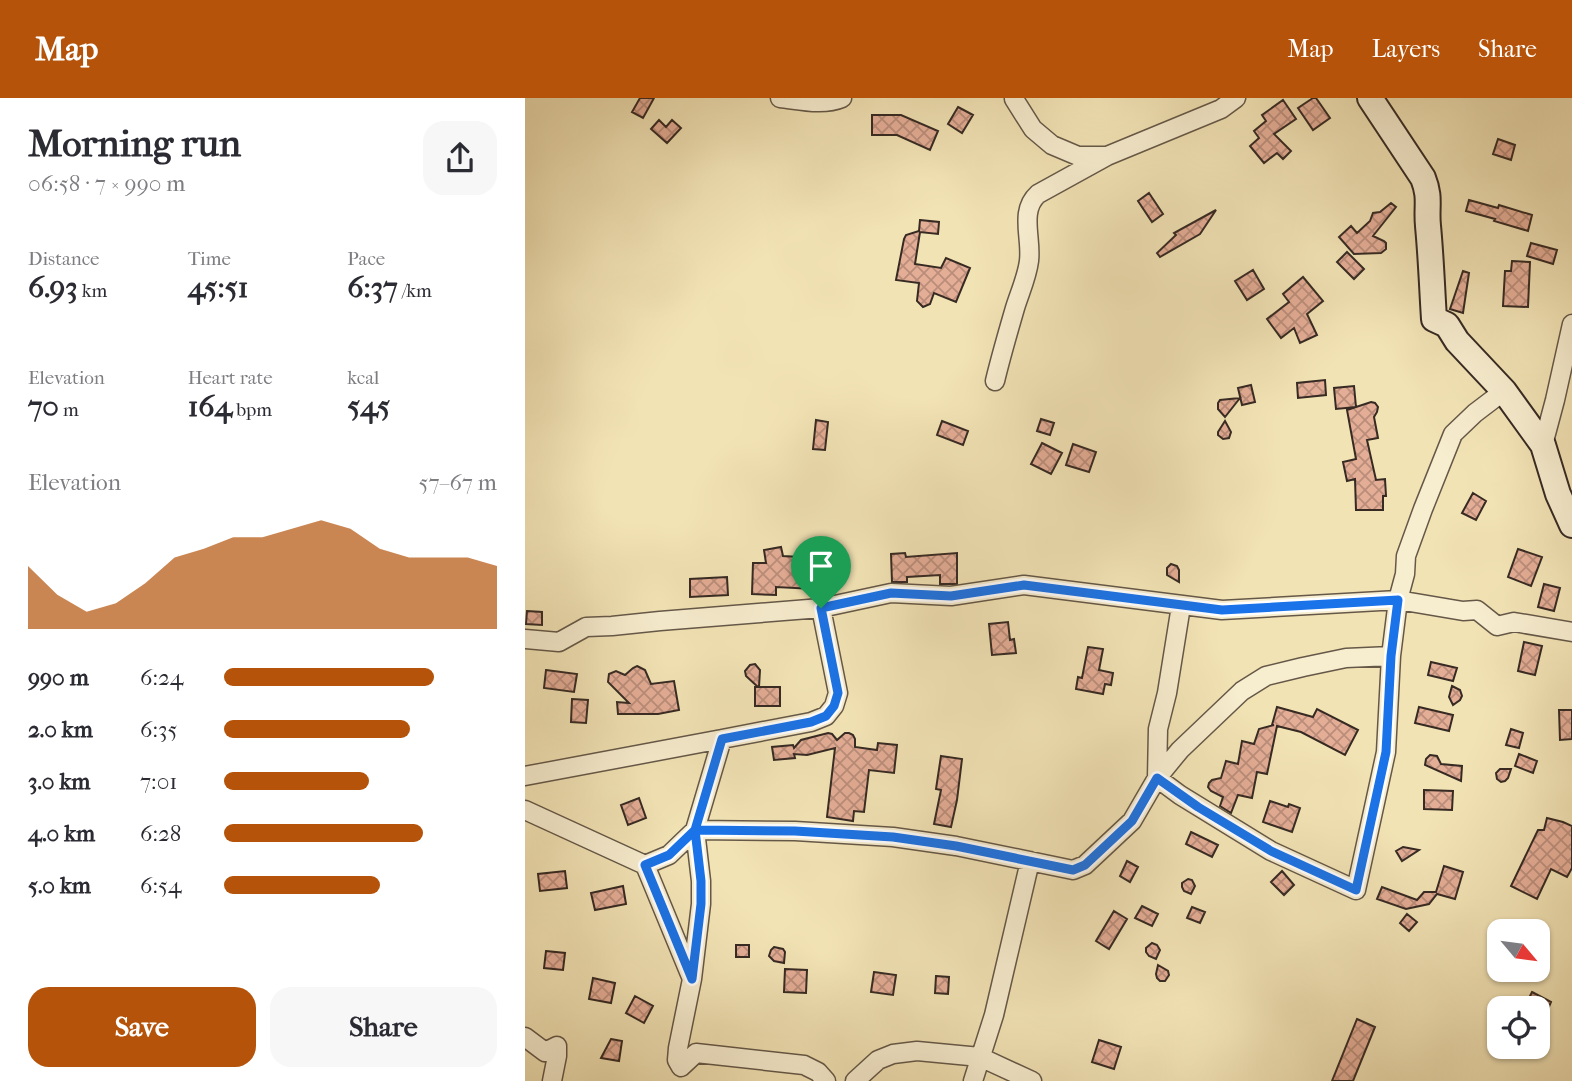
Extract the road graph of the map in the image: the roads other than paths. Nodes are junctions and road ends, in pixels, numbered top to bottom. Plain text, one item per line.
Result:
1 (780, 98) edge
2 (842, 98) edge
3 (1236, 98) edge
4 (1370, 98) edge
5 (1014, 99) edge
6 (1217, 103) edge
7 (1107, 156) junction
8 (1572, 324) edge
9 (995, 381) dead end
10 (1504, 391) junction
11 (1543, 445) junction
12 (1572, 525) edge
13 (1398, 600) junction
14 (1181, 606) junction
15 (821, 608) junction
16 (1572, 632) edge
17 (525, 639) edge
18 (1391, 656) junction
19 (722, 739) junction
20 (525, 776) edge
21 (1157, 778) junction
22 (525, 810) edge
23 (695, 830) junction
24 (1030, 861) junction
25 (645, 865) junction
26 (692, 979) junction
27 (525, 1037) edge
28 (980, 1057) junction
29 (552, 1081) edge
30 (826, 1081) edge
31 (855, 1081) edge
32 (973, 1081) edge
33 (1031, 1081) edge

1 - 2 street
3 - 6 street
4 - 10 street
5 - 7 street
6 - 7 street
7 - 9 street
8 - 11 street
10 - 11 street
10 - 13 street
11 - 12 street
13 - 14 street
13 - 16 street
13 - 18 street
14 - 15 street
14 - 21 street
15 - 17 street
15 - 19 street
18 - 21 street
18 - 21 street
19 - 20 street
19 - 23 street
21 - 24 street
22 - 25 street
23 - 24 street
23 - 25 street
23 - 26 street
24 - 28 street
25 - 26 street
26 - 30 street
27 - 29 street
28 - 31 street
28 - 32 street
28 - 33 street

